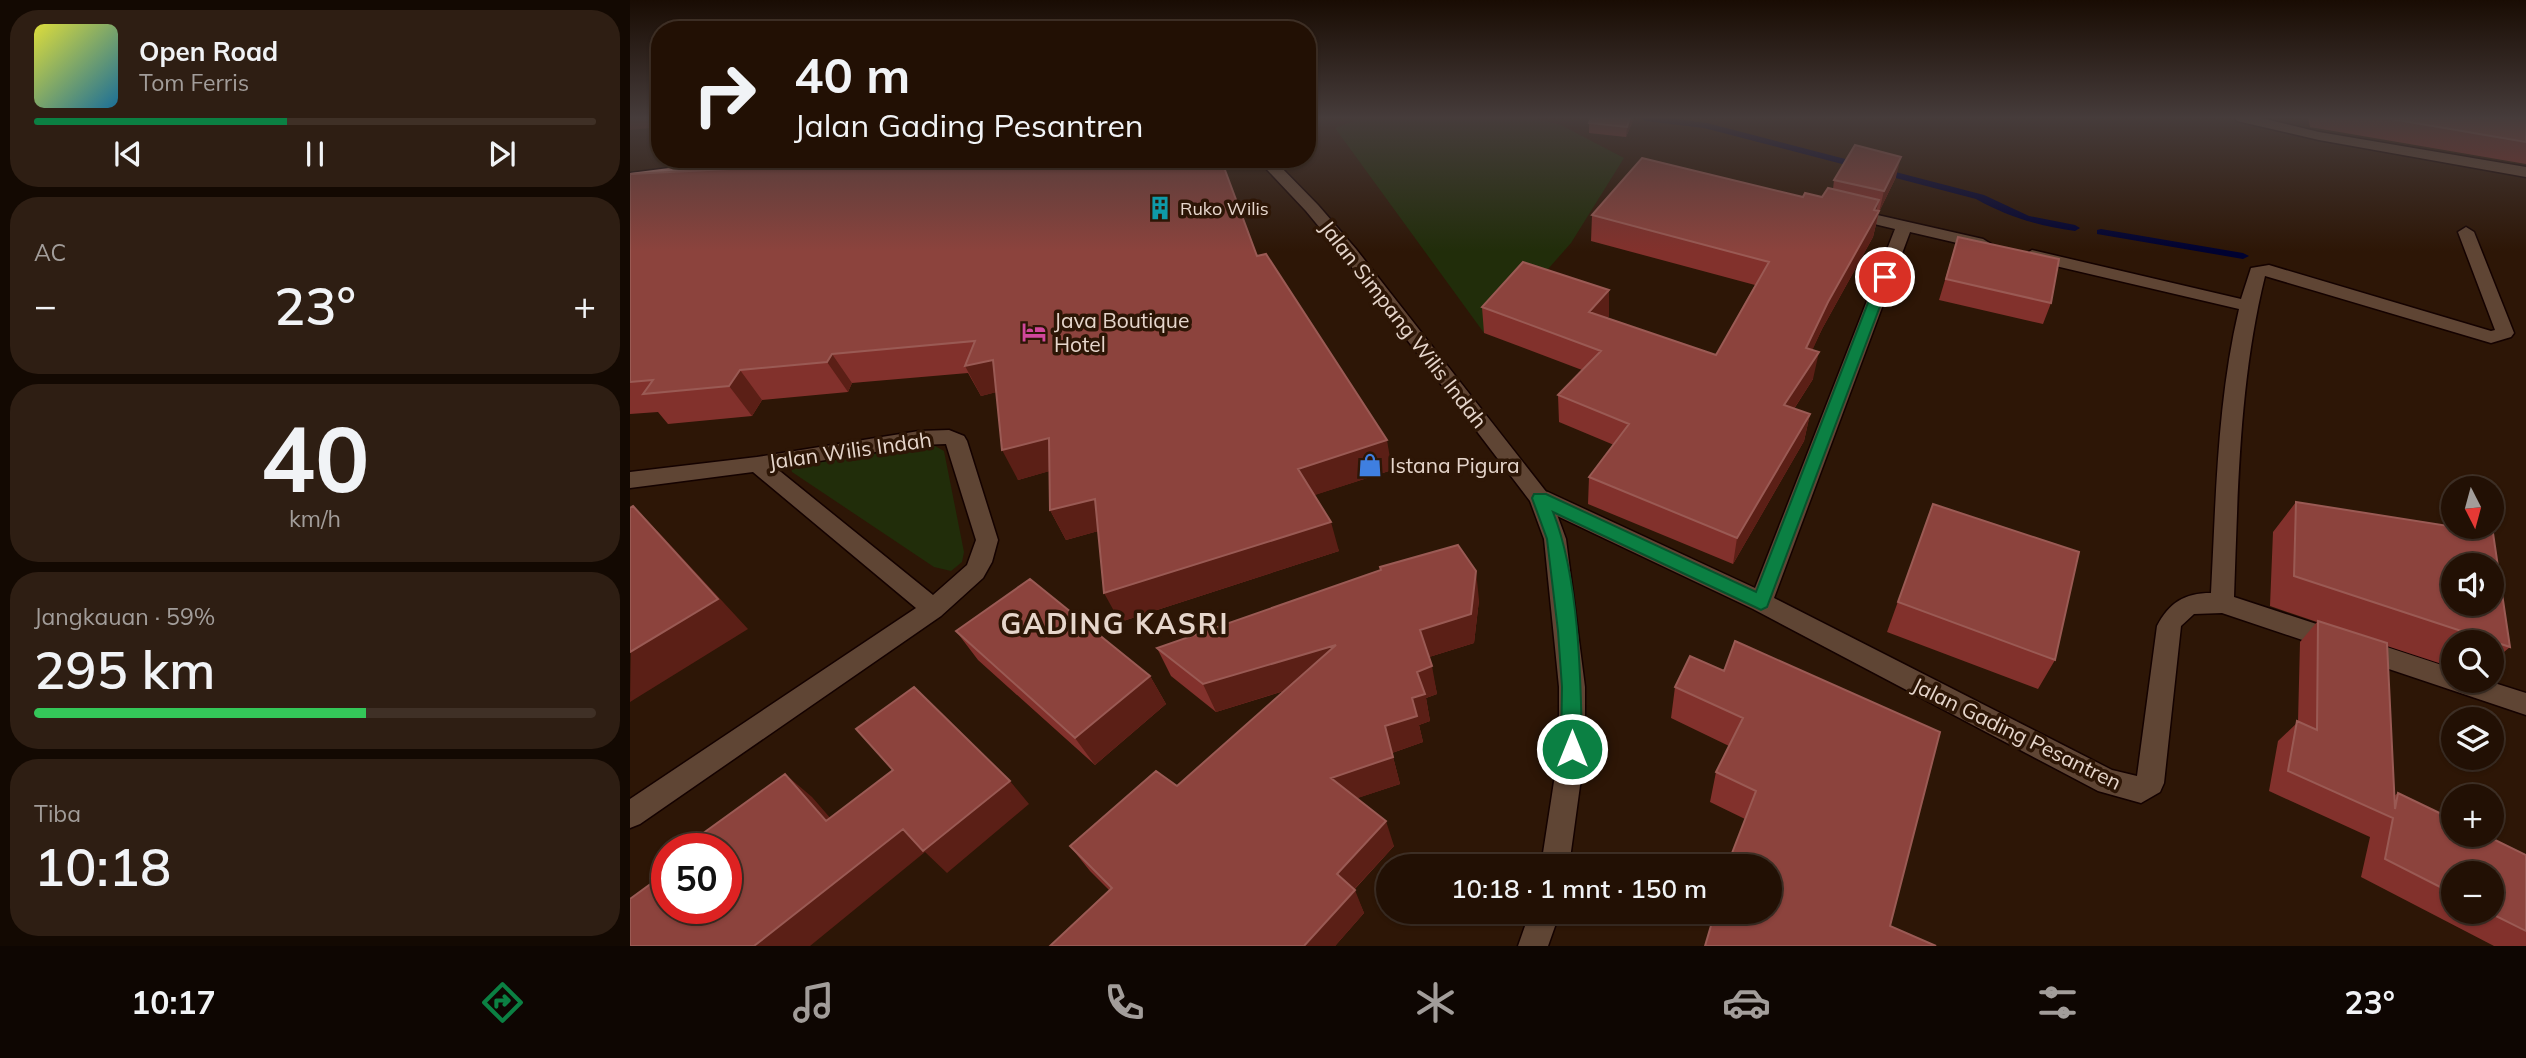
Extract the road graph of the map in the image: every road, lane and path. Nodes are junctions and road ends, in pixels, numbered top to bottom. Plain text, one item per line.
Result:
1 (2465, 162) edge
2 (706, 168) edge
3 (1273, 168) edge
4 (2526, 173) edge
5 (630, 178) edge
6 (1839, 211) edge
7 (1904, 227) junction
8 (2466, 232) dead end
9 (2247, 306) junction
10 (757, 464) junction
11 (630, 480) edge
12 (1540, 498) junction
13 (1761, 602) junction
14 (2222, 603) junction
15 (933, 609) junction
16 (2441, 676) edge
17 (2493, 693) edge
18 (2526, 704) edge
19 (630, 815) edge
20 (1557, 854) edge
21 (1541, 924) edge
22 (1533, 946) edge

1 - 4 street
2 - 5 main road
3 - 12 street, Jalan Simpang Wilis Indah
6 - 7 street
7 - 9 street
7 - 13 street
8 - 9 street
9 - 14 street
10 - 11 street, Jalan Wilis Indah
10 - 15 street, Jalan Wilis Indah
10 - 15 street, Jalan Wilis Indah
12 - 13 street, Jalan Gading Pesantren
12 - 20 street, Jalan Simpang Wilis Indah
13 - 14 street, Jalan Gading Pesantren
14 - 16 street, Jalan Gading Pesantren
15 - 19 street, Jalan Wilis Indah
17 - 18 street, Jalan Gading Pesantren
21 - 22 street

